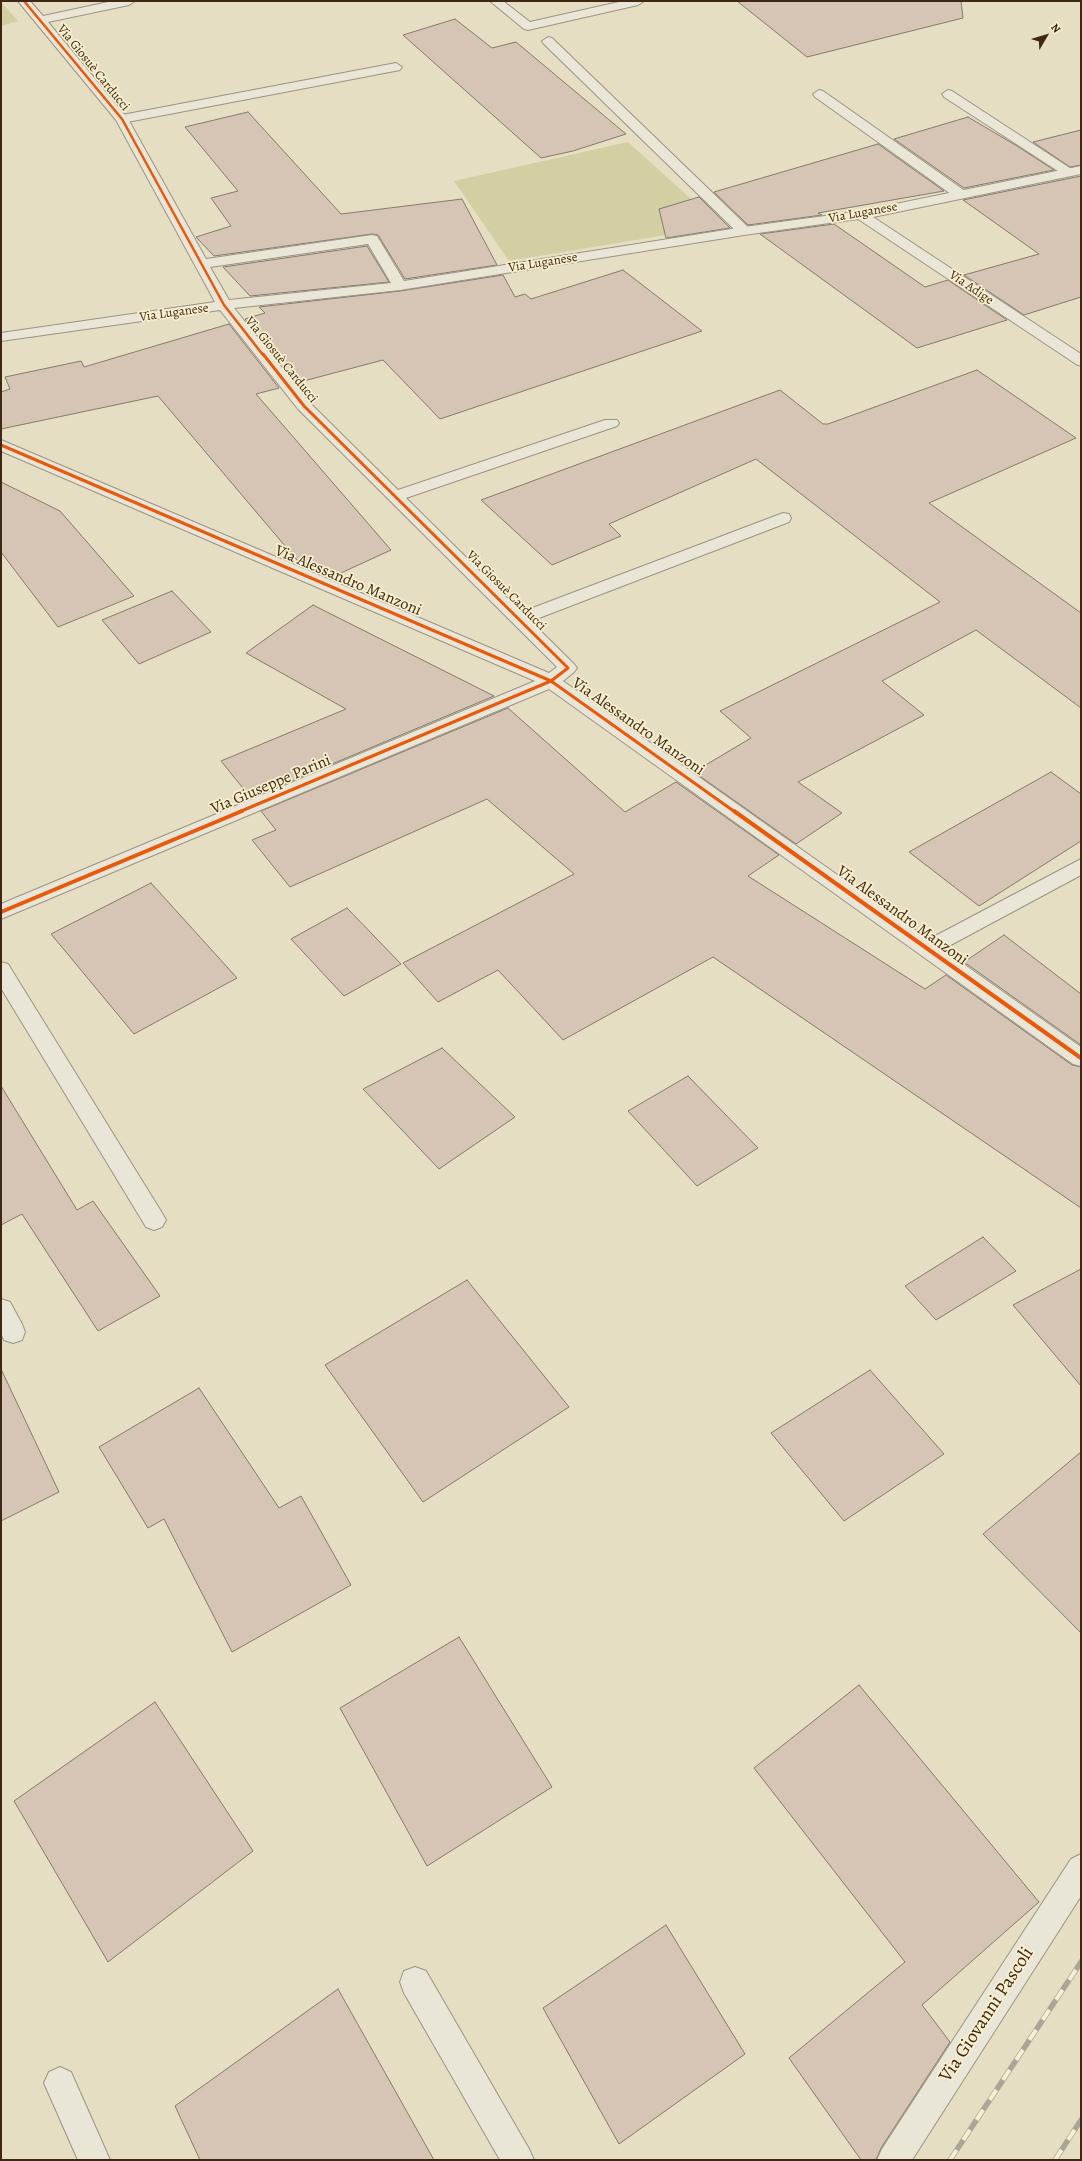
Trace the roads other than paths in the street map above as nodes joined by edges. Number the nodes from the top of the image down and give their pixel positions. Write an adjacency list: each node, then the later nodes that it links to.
1 (24, 1): 5 (street, Via Giosuè Carducci)
2 (129, 1): 5 (street)
3 (496, 1): 4 (street)
4 (638, 1)
5 (41, 20): 10 (street, Via Giosuè Carducci)
6 (548, 41): 14 (street)
7 (396, 67): 10 (street)
8 (819, 94): 12 (street)
9 (948, 94): 11 (street)
10 (122, 119): 15 (street, Via Giosuè Carducci)
11 (1075, 171): 12 (street, Via Luganese)
12 (960, 194): 13 (street, Via Luganese)
13 (861, 215): 14 (street, Via Luganese); 19 (street, Via Adige)
14 (744, 231): 16 (street, Via Luganese)
15 (201, 264): 16 (street); 17 (street, Via Giosuè Carducci)
16 (400, 286): 17 (street, Via Luganese)
17 (224, 305): 18 (street, Via Luganese); 22 (street, Via Giosuè Carducci)
18 (1, 337)
19 (1081, 361)
20 (611, 423): 22 (street)
21 (1, 445): 25 (street, Via Alessandro Manzoni)
22 (395, 496): 24 (street, Via Giosuè Carducci)
23 (783, 518): 24 (street)
24 (520, 619): 25 (street, Via Giosuè Carducci)
25 (551, 680): 27 (street, Via Giuseppe Parini); 28 (street, Via Alessandro Manzoni)
26 (1081, 866): 28 (street)
27 (1, 912)
28 (926, 949): 30 (street, Via Alessandro Manzoni)
29 (1, 970): 31 (street)
30 (1081, 1058)
31 (154, 1220)
32 (1, 1309): 33 (street)
33 (13, 1332)
34 (1081, 1869): 39 (street, Via Giovanni Pascoli)
35 (415, 1982): 38 (street)
36 (60, 2083): 37 (street)
37 (94, 2160)
38 (518, 2160)
39 (893, 2160)

